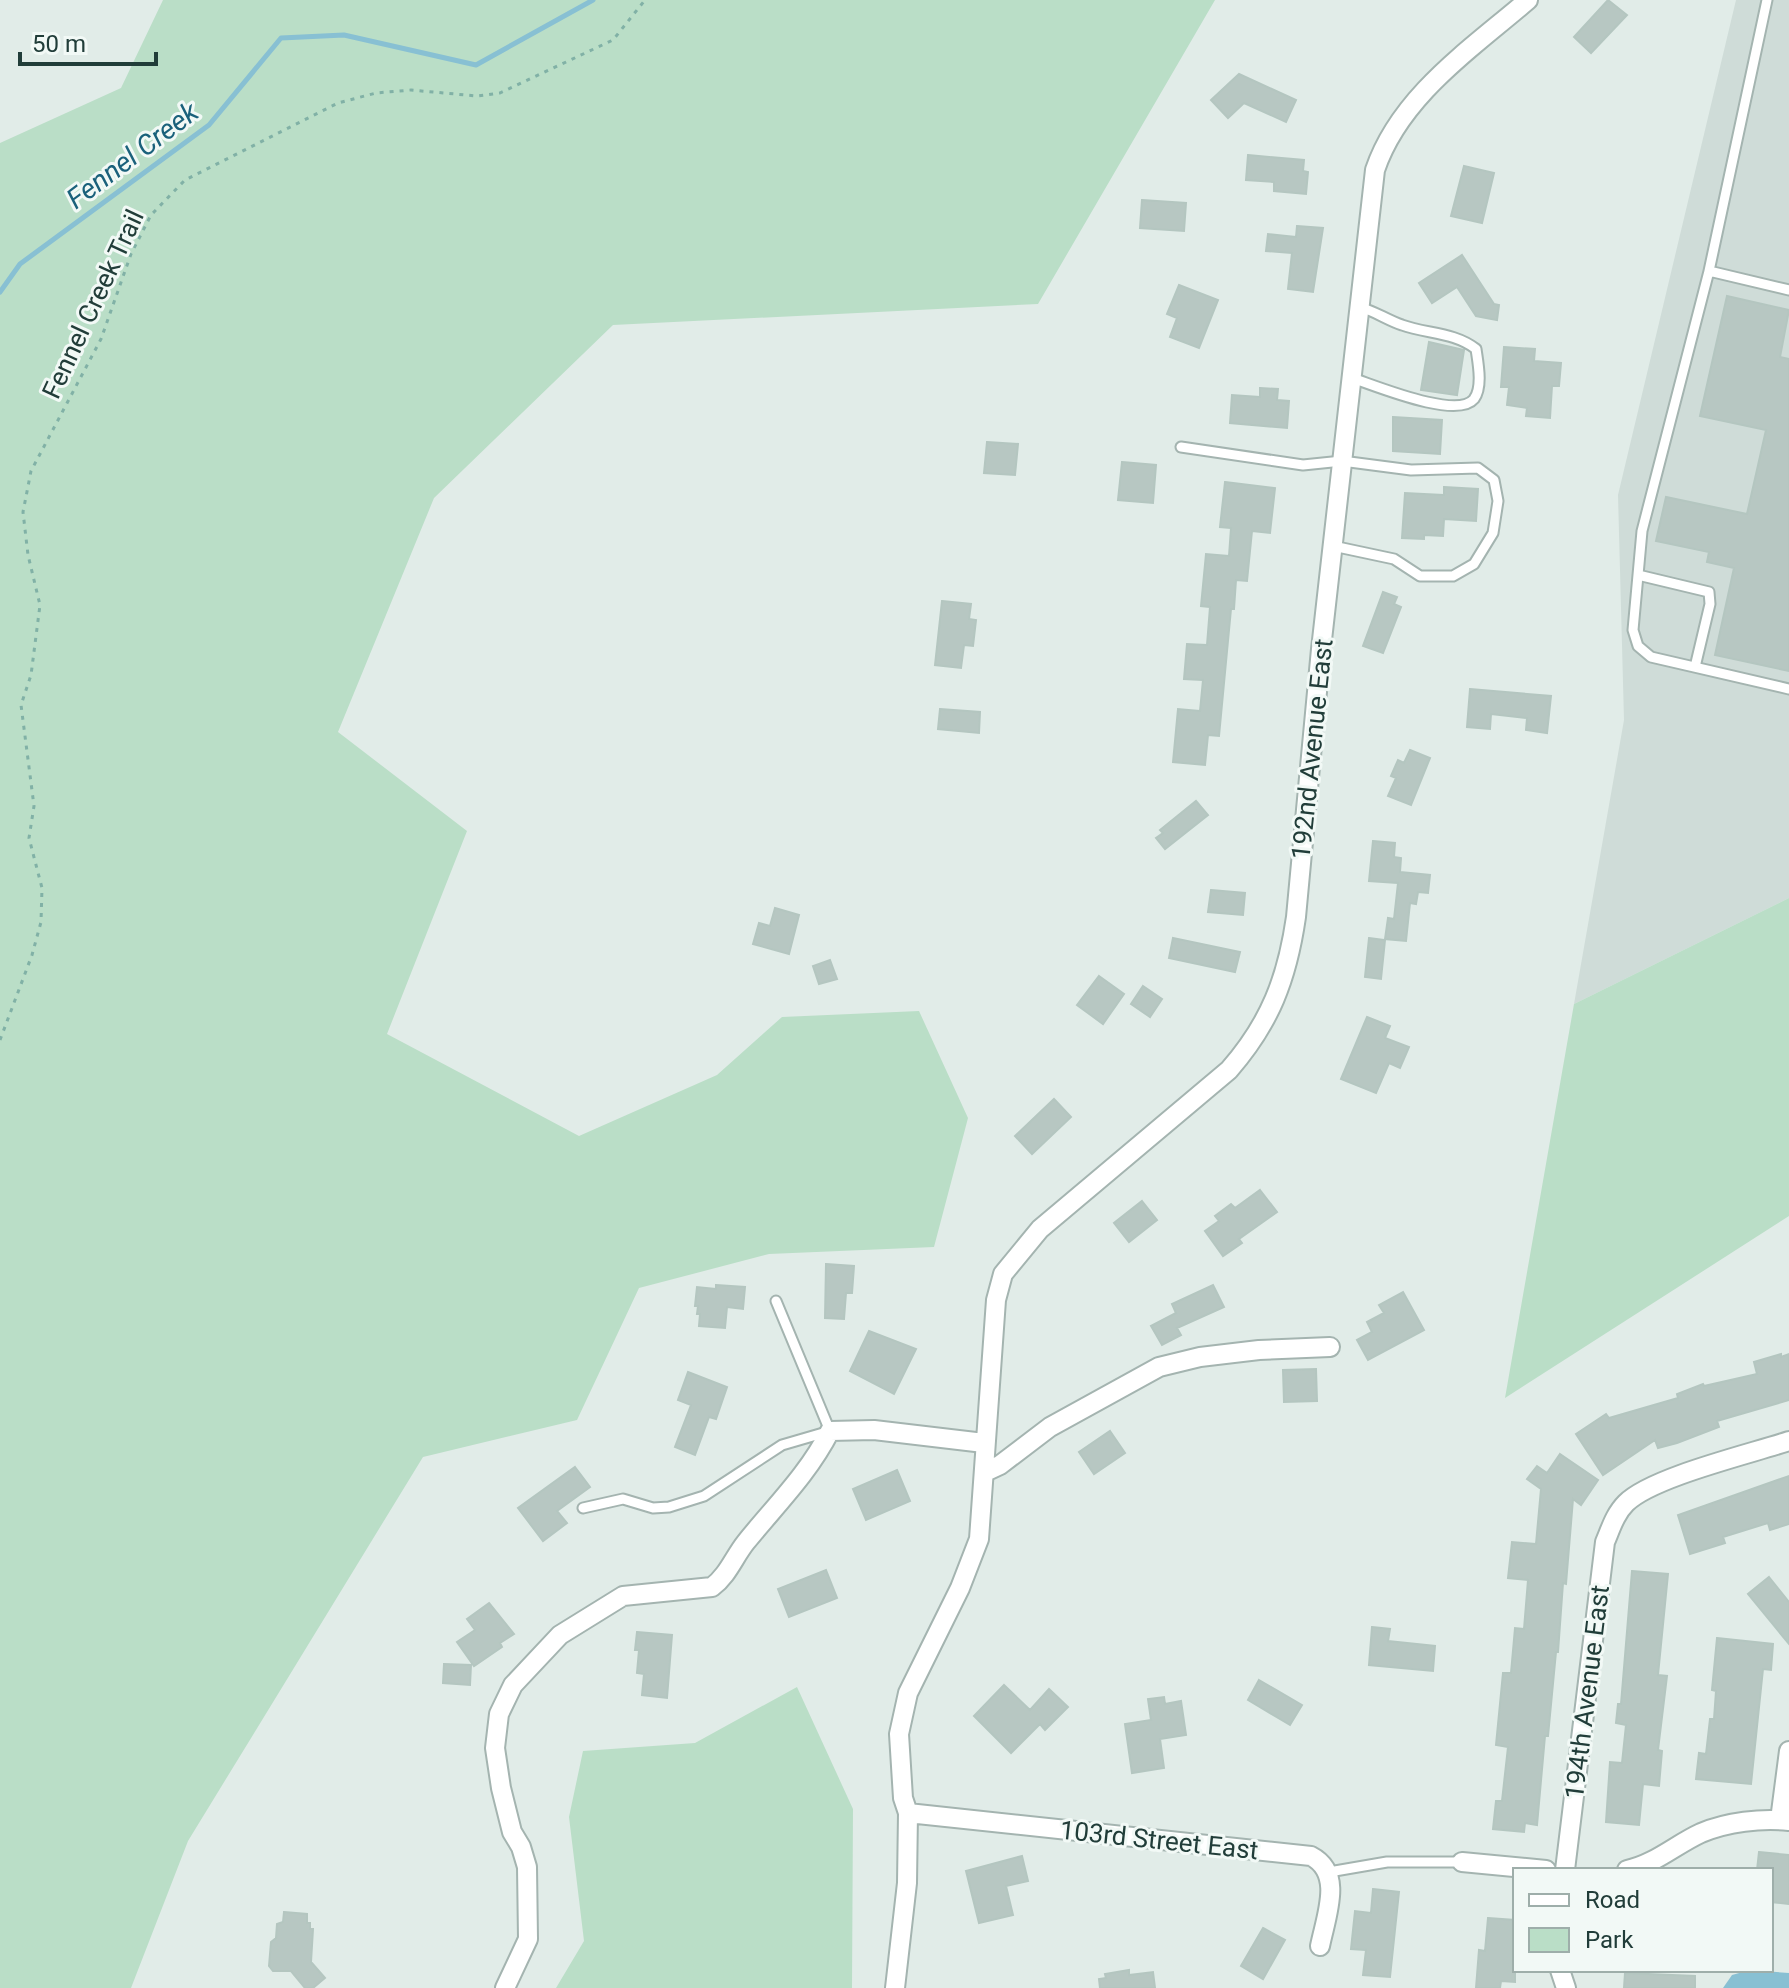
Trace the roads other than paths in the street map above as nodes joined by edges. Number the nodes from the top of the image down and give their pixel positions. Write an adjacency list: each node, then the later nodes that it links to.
1 (1528, 0): 5 (street, 192nd Avenue East)
2 (1767, 0): 3 (lane)
3 (1709, 271): 4 (lane); 10 (lane)
4 (1789, 290)
5 (1359, 307): 6 (street, 192nd Avenue East); 6 (lane)
6 (1352, 378): 8 (street, 192nd Avenue East)
7 (1181, 447): 8 (lane)
8 (1342, 461): 9 (street, 192nd Avenue East); 9 (lane)
9 (1333, 546): 17 (street, 192nd Avenue East)
10 (1638, 575): 11 (lane); 11 (lane)
11 (1695, 667): 12 (lane)
12 (1789, 689)
13 (776, 1301): 15 (lane)
14 (1330, 1347): 18 (street)
15 (830, 1431): 17 (street); 19 (lane); 29 (street)
16 (1789, 1441): 25 (street, 194th Avenue East)
17 (984, 1443): 18 (street, 192nd Avenue East)
18 (985, 1472): 21 (street)
19 (583, 1508)
20 (1789, 1751): 22 (street)
21 (908, 1813): 27 (street, 103rd Street East); 30 (street)
22 (1785, 1821): 26 (street)
23 (1462, 1862): 24 (street); 27 (lane)
24 (1525, 1868)
25 (1565, 1868)
26 (1633, 1868)
27 (1329, 1872): 28 (street)
28 (1320, 1946)
29 (505, 1988)
30 (895, 1988)

